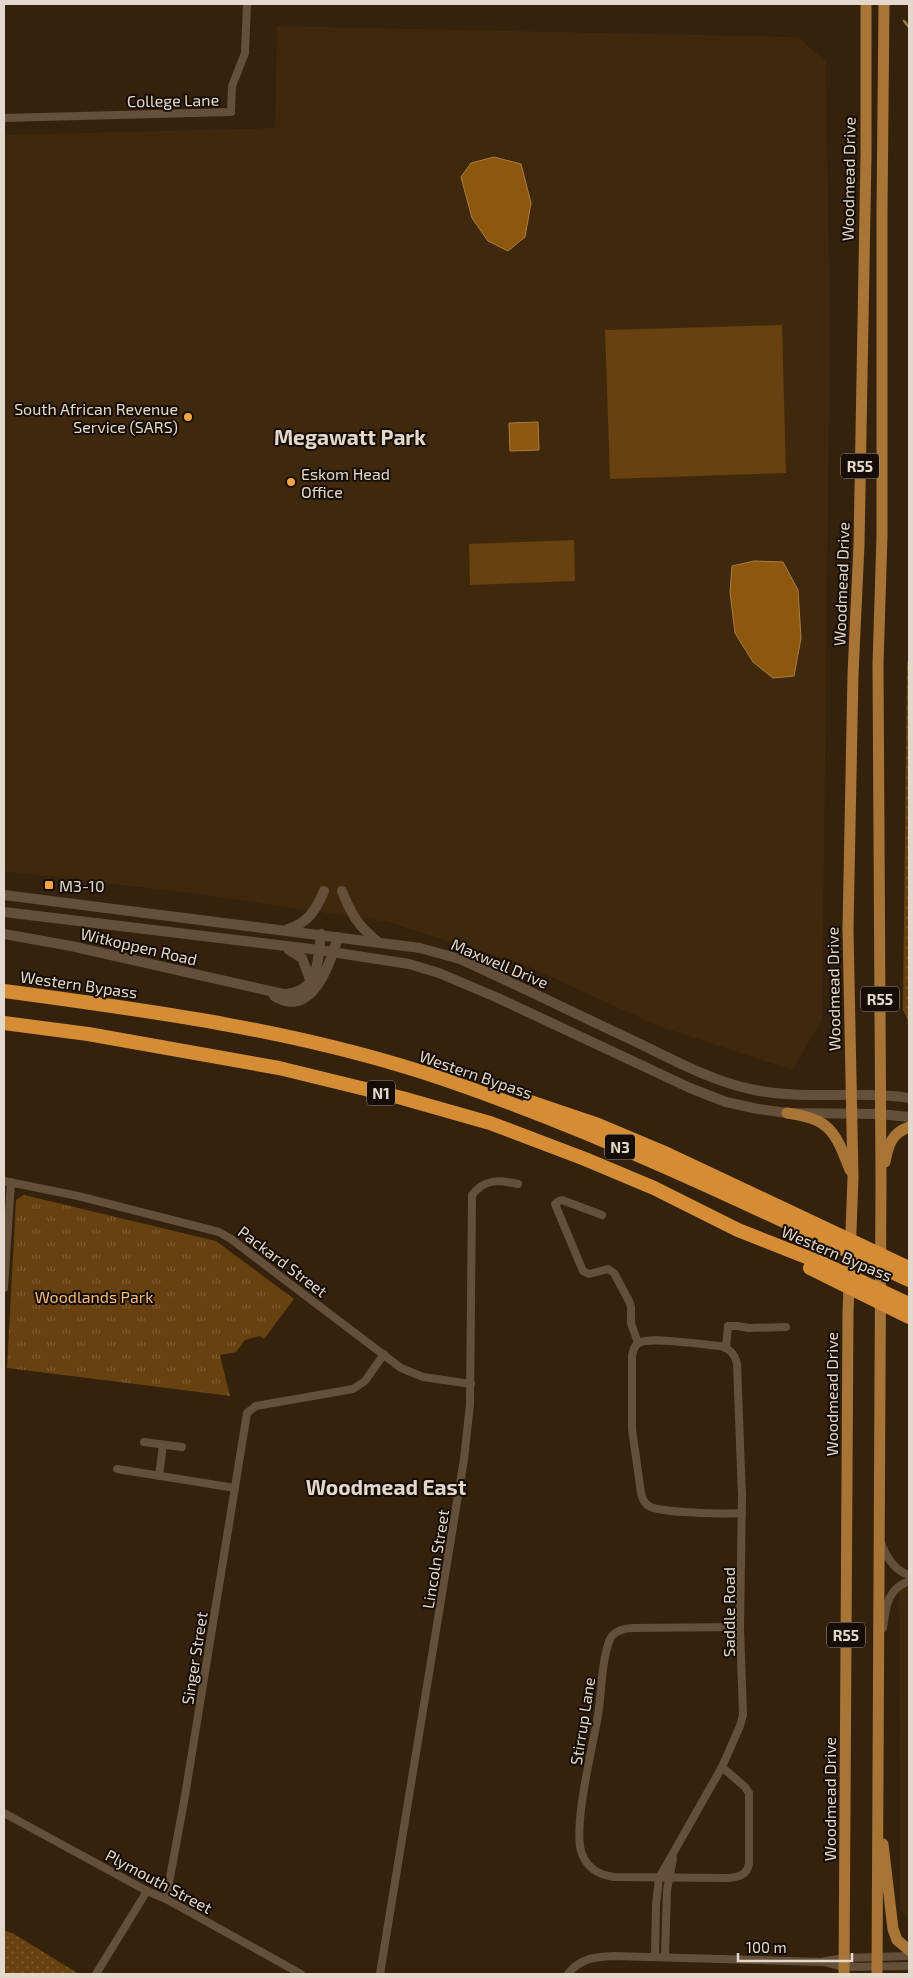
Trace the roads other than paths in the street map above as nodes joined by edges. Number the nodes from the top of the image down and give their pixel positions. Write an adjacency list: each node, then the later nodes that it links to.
1 (247, 4): 4 (street, College Lane)
2 (866, 4): 24 (main road, Woodmead Drive / R55)
3 (884, 4): 25 (main road, Woodmead Drive / R55)
4 (4, 118)
5 (324, 891): 11 (main road)
6 (342, 891): 15 (main road)
7 (4, 895): 8 (main road, Maxwell Drive)
8 (87, 905): 10 (main road); 11 (main road, Maxwell Drive)
9 (4, 912): 10 (main road, Maxwell Drive)
10 (84, 923): 16 (main road, Maxwell Drive)
11 (285, 930): 13 (main road, Maxwell Drive)
12 (4, 934): 21 (main road, Witkoppen Road)
13 (321, 934): 14 (main road, Maxwell Drive); 17 (main road)
14 (338, 937): 15 (main road, Maxwell Drive); 18 (main road, Witkoppen Road)
15 (378, 942): 24 (main road, Maxwell Drive)
16 (280, 946): 17 (main road, Maxwell Drive); 19 (main road)
17 (319, 950): 18 (main road, Maxwell Drive); 19 (main road)
18 (333, 953): 21 (main road, Witkoppen Road); 27 (main road, Maxwell Drive)
19 (311, 982): 21 (main road, Witkoppen Road)
20 (4, 991): 23 (highway, Western Bypass / N1)
21 (267, 991)
22 (4, 1023): 38 (highway, Western Bypass / N1)
23 (445, 1080): 37 (highway, Western Bypass / N3)
24 (851, 1095): 25 (main road, Maxwell Drive); 28 (main road, Woodmead Drive / R55)
25 (880, 1096): 26 (main road, Maxwell Drive); 29 (main road, Woodmead Drive / R55)
26 (909, 1098)
27 (787, 1113): 28 (main road, Maxwell Drive); 32 (main road)
28 (851, 1114): 29 (main road, Maxwell Drive); 32 (main road, Woodmead Drive / R55)
29 (880, 1114): 30 (main road, Maxwell Drive); 34 (main road, Woodmead Drive / R55)
30 (909, 1117)
31 (909, 1127): 34 (main road)
32 (854, 1178): 73 (main road, Woodmead Drive / R55)
33 (7, 1181): 41 (street); 47 (street, Packard Street)
34 (881, 1181): 56 (main road, Woodmead Drive / R55)
35 (518, 1184): 48 (street, Lincoln Street)
36 (602, 1215): 45 (street)
37 (831, 1237): 39 (highway); 40 (highway, Western Bypass / N3)
38 (822, 1268): 42 (highway, Western Bypass); 43 (highway)
39 (909, 1268)
40 (909, 1280)
41 (4, 1288)
42 (909, 1304)
43 (909, 1316)
44 (786, 1327): 46 (street)
45 (638, 1343): 46 (street); 55 (street)
46 (729, 1350): 55 (street, Saddle Road)
47 (384, 1354): 48 (street, Packard Street); 54 (street, Singer Street)
48 (471, 1384): 78 (street, Lincoln Street)
49 (144, 1442): 50 (street)
50 (163, 1445): 51 (street); 53 (street)
51 (182, 1447)
52 (117, 1469): 53 (street)
53 (159, 1476): 54 (street)
54 (235, 1488): 68 (street, Singer Street)
55 (742, 1514): 59 (street, Saddle Road)
56 (878, 1531): 57 (street); 60 (main road, Woodmead Drive / R55)
57 (909, 1575)
58 (909, 1581): 60 (street)
59 (740, 1627): 61 (street, Saddle Road); 65 (street, Stirrup Lane)
60 (879, 1660): 62 (main road, Woodmead Drive / R55)
61 (722, 1767): 64 (street, Saddle Road); 66 (street, Stirrup Lane)
62 (878, 1790): 69 (main road); 74 (main road, Woodmead Drive / R55)
63 (4, 1813): 67 (street, Plymouth Street)
64 (673, 1857): 65 (street, Saddle Road); 66 (street, Saddle Road)
65 (659, 1878): 66 (street, Stirrup Lane); 70 (street, Saddle Road)
66 (669, 1878): 72 (street, Saddle Road)
67 (147, 1890): 68 (street, Plymouth Street); 76 (street)
68 (166, 1899): 77 (street, Plymouth Street)
69 (909, 1950)
70 (655, 1956): 72 (street); 79 (street)
71 (909, 1956): 74 (street)
72 (665, 1957): 73 (street)
73 (845, 1966): 74 (street)
74 (877, 1966): 75 (street)
75 (909, 1966)
76 (96, 1974)
77 (301, 1974)
78 (380, 1974)
79 (568, 1974)

